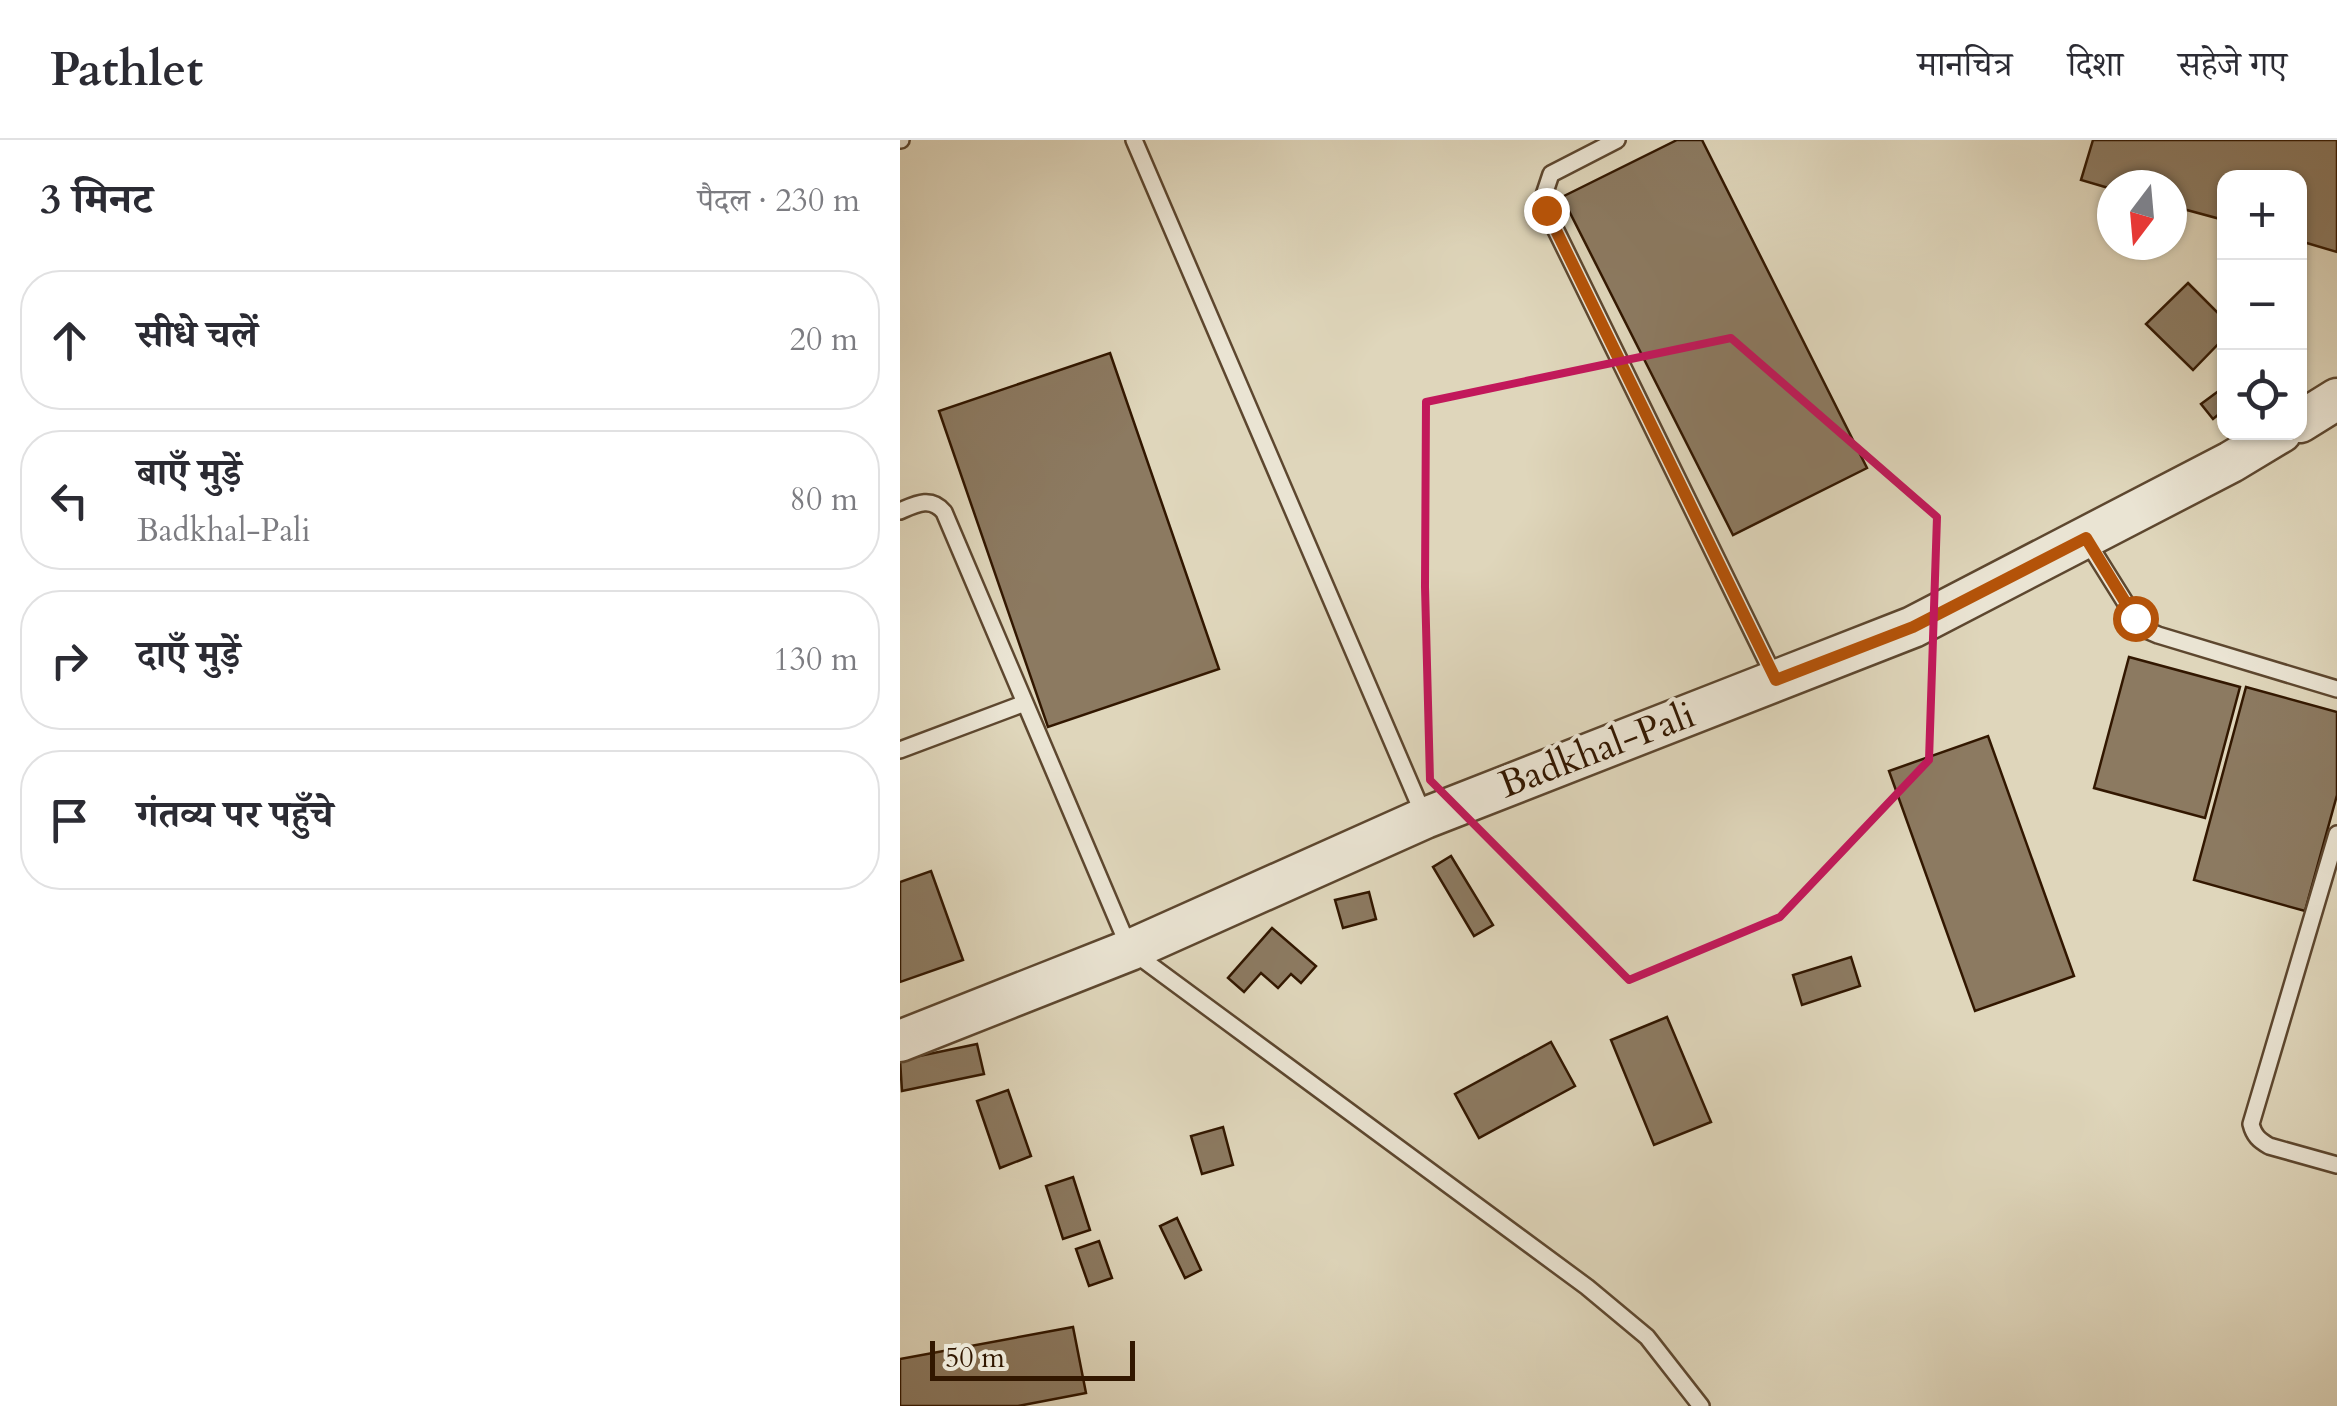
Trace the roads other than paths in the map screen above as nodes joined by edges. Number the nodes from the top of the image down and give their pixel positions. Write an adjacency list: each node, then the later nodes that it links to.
1 (1134, 140): 12 (lane)
2 (1617, 140): 8 (lane)
3 (2337, 399): 4 (street)
4 (2307, 418)
5 (2267, 440): 7 (street, Badkhal-Pali)
6 (900, 510): 10 (lane)
7 (2086, 538): 8 (street, Badkhal-Pali); 9 (lane)
8 (1776, 680): 12 (street, Badkhal-Pali)
9 (2337, 688)
10 (1025, 703): 11 (lane); 14 (lane)
11 (900, 750)
12 (1425, 818): 14 (street, Badkhal-Pali)
13 (2337, 834): 16 (lane)
14 (1130, 950): 15 (street, Badkhal-Pali); 17 (lane)
15 (900, 1041)
16 (2337, 1164)
17 (1701, 1406)

